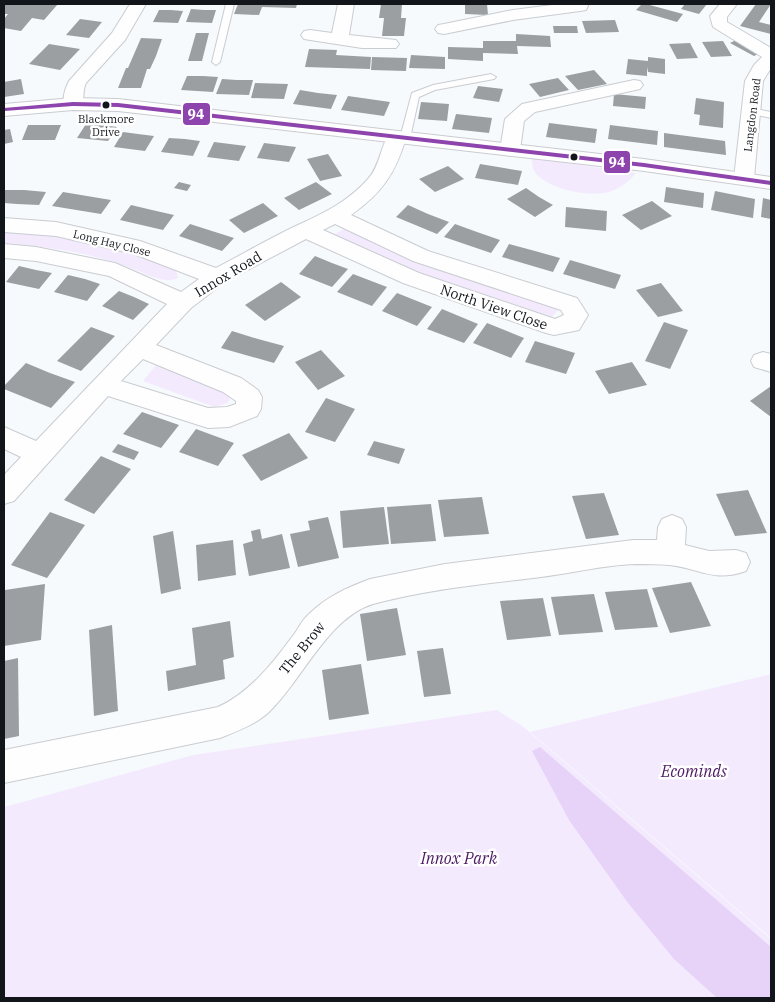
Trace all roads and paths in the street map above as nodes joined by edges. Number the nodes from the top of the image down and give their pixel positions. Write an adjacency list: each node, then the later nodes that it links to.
1 (138, 4): 16 (street)
2 (230, 4): 12 (lane)
3 (346, 4): 9 (street)
4 (728, 4): 11 (street, Langdon Road)
5 (580, 6): 6 (street)
6 (512, 9): 7 (street)
7 (444, 29)
8 (310, 36): 9 (street)
9 (340, 39): 10 (street)
10 (390, 44)
11 (771, 57): 18 (street, Langdon Road)
12 (216, 62)
13 (491, 77): 21 (lane)
14 (634, 85): 15 (street)
15 (578, 97): 19 (street); 22 (street)
16 (73, 104): 17 (street); 21 (street)
17 (4, 110)
18 (751, 111): 20 (lane); 23 (street, Langdon Road)
19 (592, 113)
20 (771, 115)
21 (400, 138): 22 (street); 25 (street, Innox Road)
22 (510, 150): 23 (street)
23 (744, 178): 24 (street)
24 (771, 183)
25 (336, 216): 27 (street, Innox Road); 27 (street, North View Close)
26 (4, 225): 29 (street, Long Hay Close)
27 (305, 230): 29 (street, Innox Road)
28 (4, 251): 30 (street, Long Hay Close)
29 (217, 278): 30 (street, Innox Road)
30 (182, 302): 31 (street, Innox Road)
31 (140, 348): 32 (street, Innox Road); 32 (street)
32 (103, 385): 34 (street, Innox Road)
33 (4, 437): 34 (street)
34 (39, 454): 35 (street, Innox Road)
35 (7, 484)
36 (736, 562): 37 (street, The Brow)
37 (4, 767)

